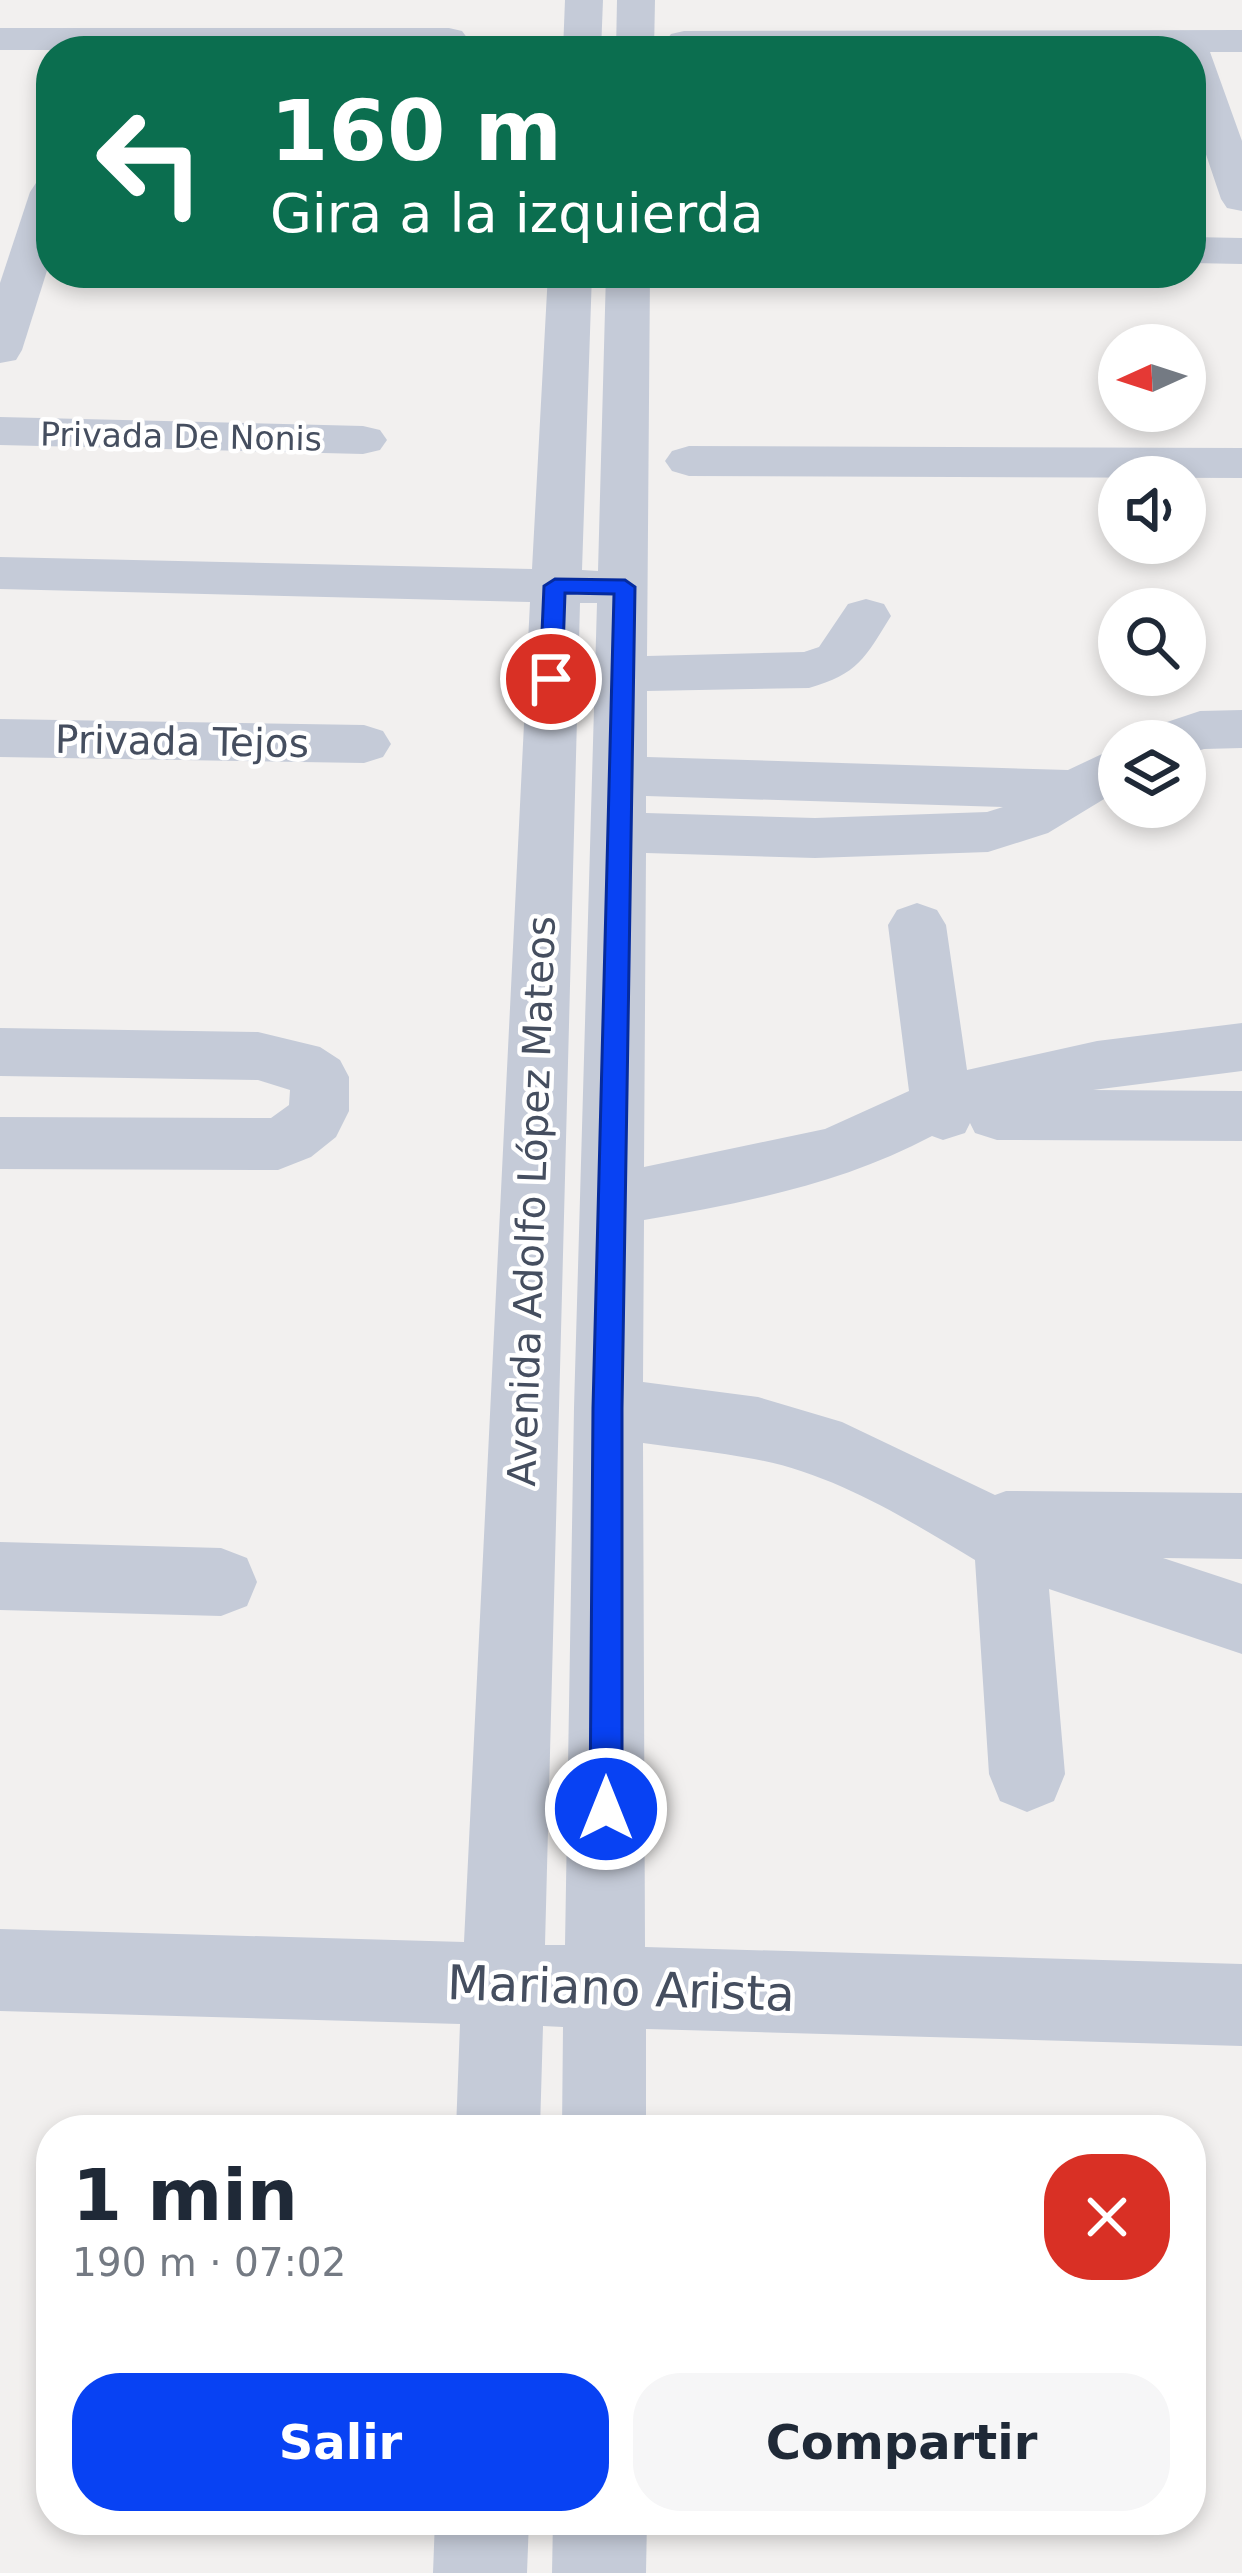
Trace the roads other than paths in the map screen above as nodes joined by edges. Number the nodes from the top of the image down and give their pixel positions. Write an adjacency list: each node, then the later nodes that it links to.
1 (584, 0): 3 (street)
2 (636, 0): 4 (street)
3 (583, 36)
4 (635, 36)
5 (0, 39): 6 (street)
6 (36, 41)
7 (1242, 41): 8 (street)
8 (1206, 46)
9 (1206, 97): 10 (street)
10 (1242, 199)
11 (36, 208): 14 (street)
12 (1206, 211): 13 (street)
13 (1242, 212)
14 (29, 239): 19 (street)
15 (1206, 250): 16 (street)
16 (1242, 251)
17 (570, 288): 25 (street, Avenida Adolfo López Mateos)
18 (628, 288): 26 (street, Avenida Adolfo López Mateos)
19 (0, 350)
20 (0, 431): 21 (street, Privada De Nonis)
21 (363, 440)
22 (689, 460): 23 (street)
23 (1242, 463)
24 (0, 573): 25 (street)
25 (555, 586): 26 (street); 52 (street, Avenida Adolfo López Mateos)
26 (625, 587): 28 (street, Avenida Adolfo López Mateos)
27 (866, 616): 28 (street)
28 (622, 674): 35 (street, Avenida Adolfo López Mateos)
29 (1242, 729): 30 (street)
30 (1206, 730)
31 (0, 738): 32 (street, Privada Tejos)
32 (364, 744)
33 (1098, 777): 34 (street); 36 (street)
34 (812, 782): 35 (street); 36 (street)
35 (620, 804): 36 (street); 43 (street, Avenida Adolfo López Mateos)
36 (814, 838)
37 (917, 925): 40 (street)
38 (1242, 1047): 40 (street)
39 (0, 1052): 42 (street)
40 (937, 1111): 41 (street); 43 (street)
41 (1242, 1117)
42 (0, 1143)
43 (613, 1198): 44 (street, Avenida Adolfo López Mateos)
44 (608, 1408): 46 (street); 53 (street, Avenida Adolfo López Mateos)
45 (1242, 1526): 46 (street)
46 (1001, 1531): 49 (street); 50 (street)
47 (0, 1576): 48 (street)
48 (221, 1582)
49 (1242, 1619)
50 (1027, 1774)
51 (0, 1970): 52 (street, Mariano Arista)
52 (504, 1985): 53 (street, Mariano Arista); 55 (street, Avenida Adolfo López Mateos)
53 (606, 1988): 54 (street, Mariano Arista); 56 (street, Avenida Adolfo López Mateos)
54 (1242, 2005)
55 (499, 2115)
56 (604, 2115)
57 (481, 2535): 59 (street)
58 (600, 2535): 60 (street)
59 (480, 2573)
60 (599, 2573)

